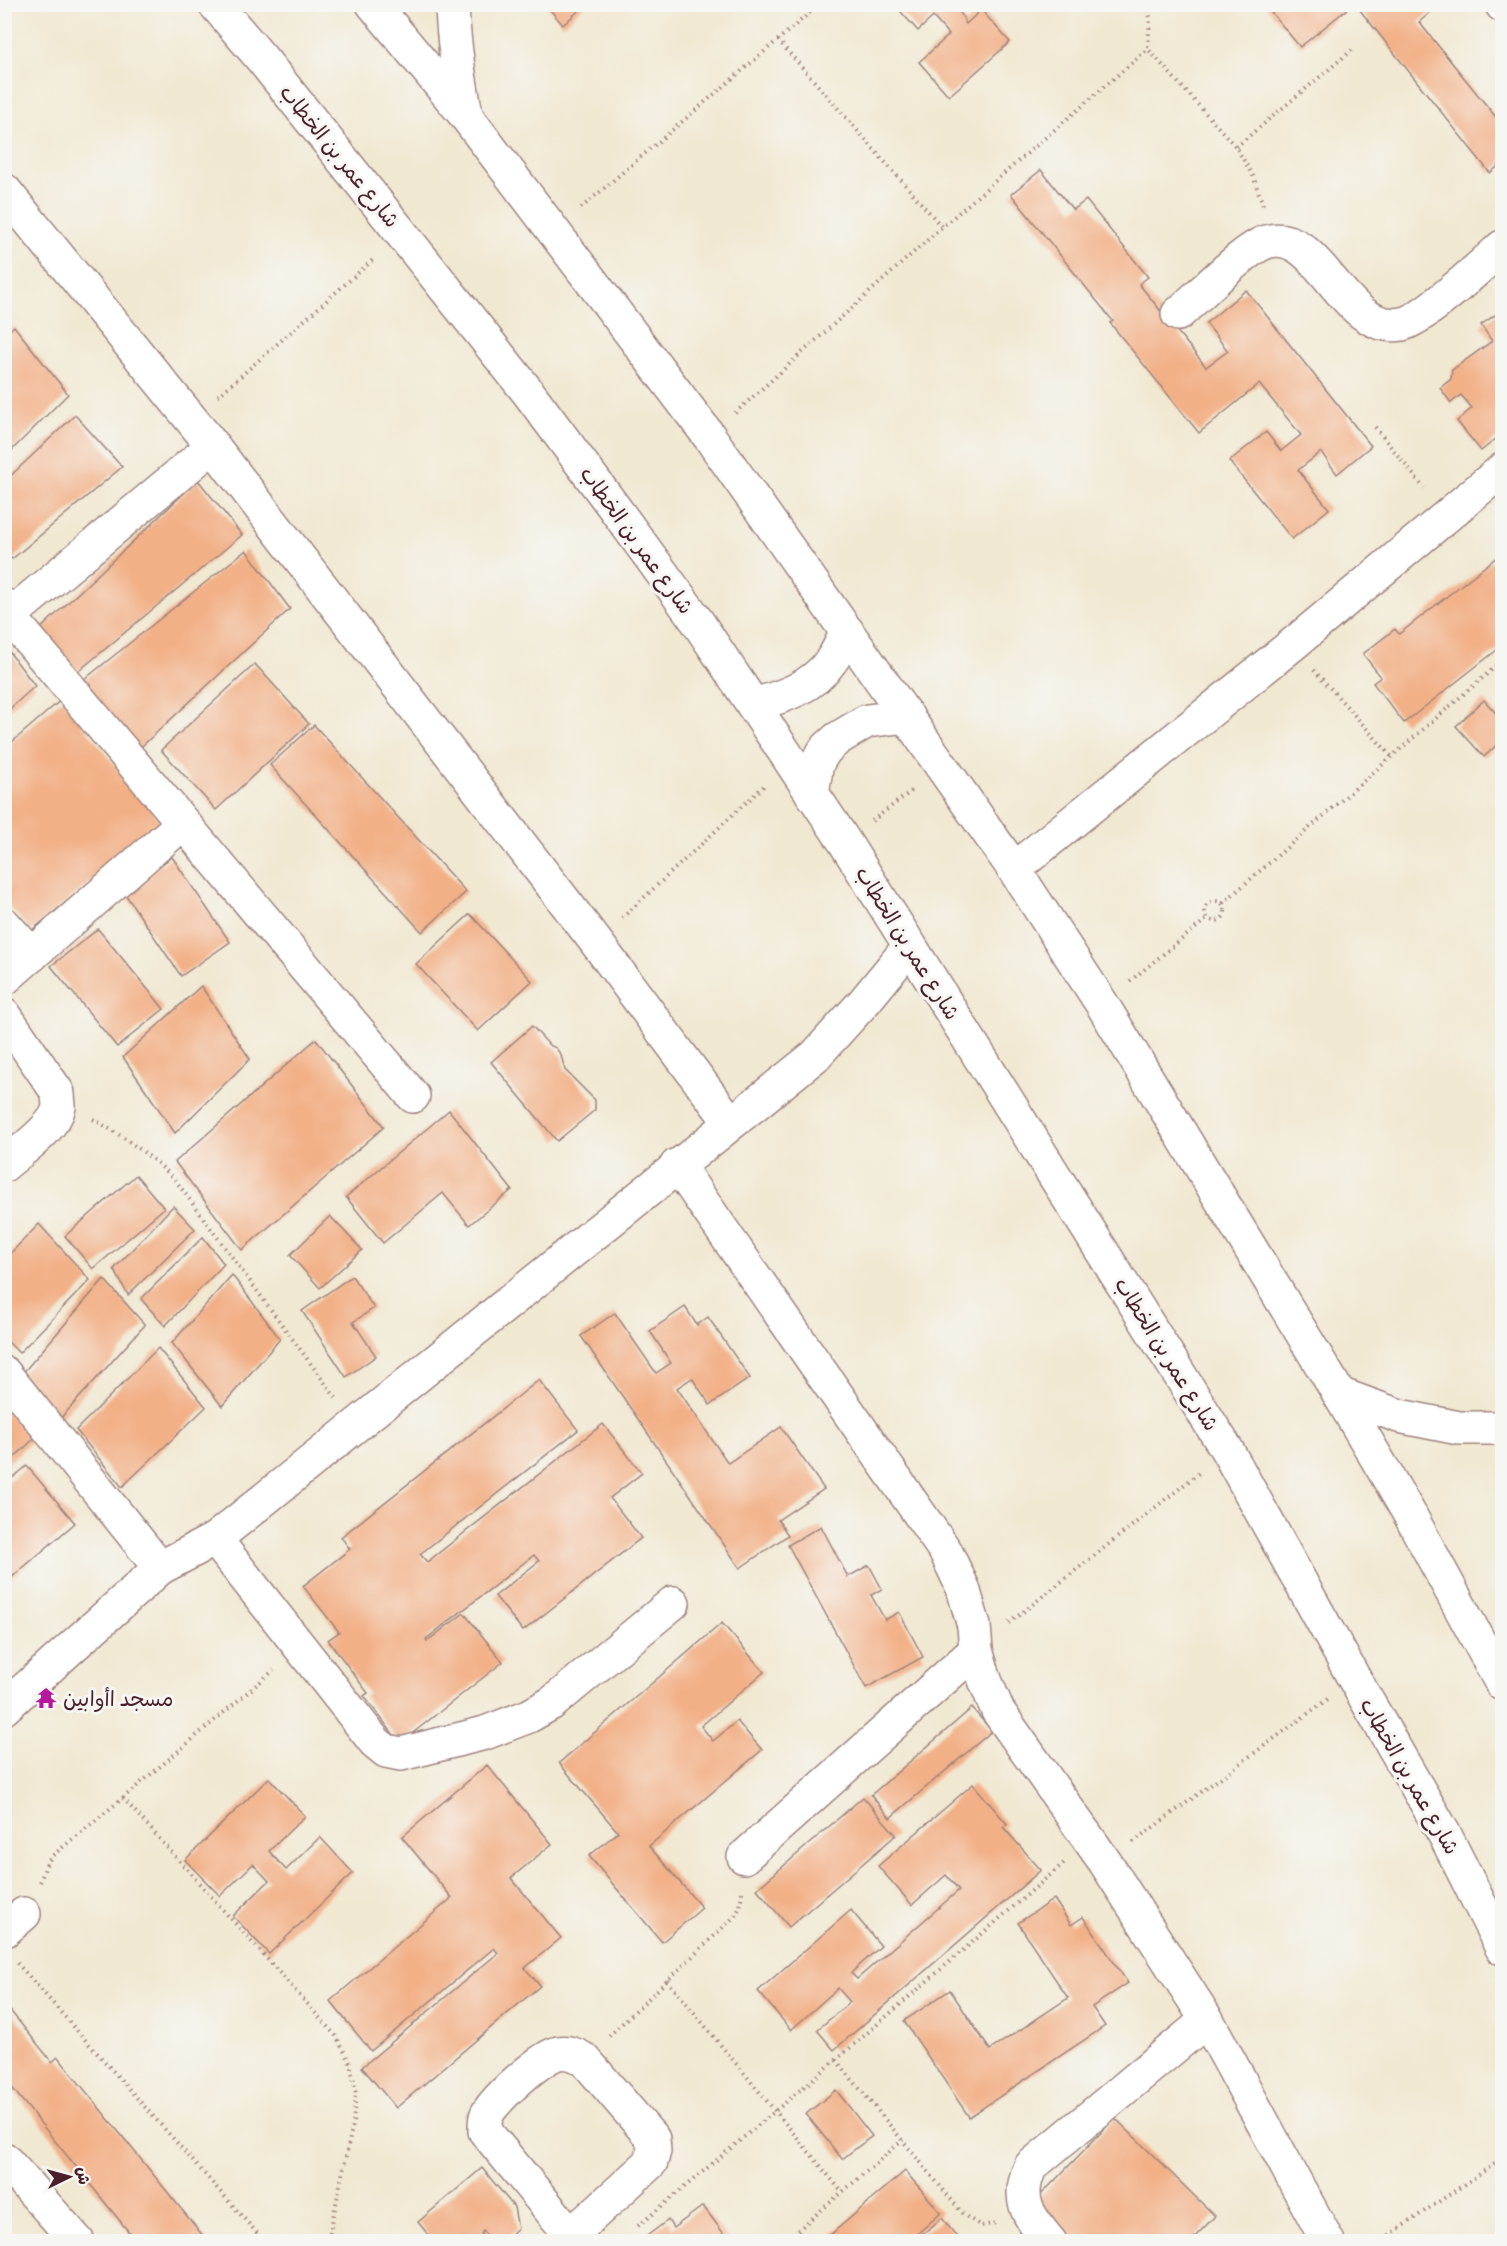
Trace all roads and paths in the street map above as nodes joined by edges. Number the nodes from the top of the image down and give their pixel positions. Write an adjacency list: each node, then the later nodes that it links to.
1 (215, 4): 14 (street, شارع عمر بن الخطاب)
2 (373, 4): 9 (street)
3 (453, 4): 9 (street)
4 (820, 4): 6 (path)
5 (1146, 4): 7 (path)
6 (778, 40): 12 (path); 13 (path)
7 (1148, 48): 10 (path); 12 (path)
8 (1352, 50): 10 (path)
9 (466, 116): 13 (street)
10 (1236, 147): 15 (path)
11 (4, 190): 18 (street)
12 (942, 227): 20 (path)
13 (554, 231): 20 (street)
14 (402, 234): 18 (path); 28 (street, شارع عمر بن الخطاب)
15 (1267, 242): 16 (street); 17 (street)
16 (1503, 247)
17 (1178, 314)
18 (191, 420): 21 (street)
19 (1375, 427): 23 (path)
20 (709, 436): 25 (street)
21 (213, 446): 24 (street); 40 (street)
22 (1503, 470): 23 (street)
23 (1447, 516): 26 (street)
24 (7, 610): 34 (street)
25 (847, 631): 28 (street); 29 (street)
26 (1292, 645): 30 (path); 36 (street)
27 (1503, 661): 30 (path)
28 (753, 705): 31 (street, شارع عمر بن الخطاب)
29 (907, 716): 32 (street); 33 (street)
30 (1392, 757): 37 (path)
31 (791, 762): 33 (street, شارع عمر بن الخطاب); 40 (path)
32 (943, 767): 35 (path); 36 (street)
33 (812, 794): 35 (street, شارع عمر بن الخطاب)
34 (183, 823): 42 (street); 46 (street)
35 (844, 841): 41 (street, شارع عمر بن الخطاب)
36 (1014, 869): 44 (street)
37 (1222, 903): 38 (path); 38 (path)
38 (1208, 918): 44 (path)
39 (4, 924): 42 (street)
40 (596, 942): 48 (street)
41 (910, 946): 48 (street); 55 (street, شارع عمر بن الخطاب)
42 (32, 955): 43 (street)
43 (4, 979)
44 (1102, 1004): 52 (street)
45 (4, 1014): 47 (street)
46 (412, 1096)
47 (59, 1106): 49 (street); 53 (path)
48 (730, 1122): 50 (street)
49 (4, 1165)
50 (677, 1165): 53 (street); 60 (street)
51 (4, 1373): 57 (street)
52 (1339, 1394): 54 (street); 62 (street)
53 (356, 1425): 56 (street)
54 (1503, 1428)
55 (1227, 1450): 60 (path); 61 (street, شارع عمر بن الخطاب)
56 (215, 1539): 57 (street); 59 (street)
57 (160, 1568): 63 (street)
58 (673, 1603): 59 (street)
59 (300, 1648): 64 (path)
60 (976, 1650): 65 (street); 66 (street)
61 (1355, 1680): 65 (path); 68 (street, شارع عمر بن الخطاب)
62 (1503, 1684)
63 (9, 1696)
64 (123, 1798): 67 (path); 83 (path)
65 (1097, 1852): 70 (street); 72 (path)
66 (744, 1857): 69 (path)
67 (14, 1935): 82 (path)
68 (1503, 1948)
69 (668, 1980): 71 (path); 73 (path)
70 (1207, 2020): 78 (street); 86 (street)
71 (585, 2060): 80 (street); 80 (street)
72 (836, 2060): 73 (path); 74 (path)
73 (775, 2111): 77 (path); 79 (path)
74 (903, 2140): 77 (path); 78 (path)
75 (4, 2159): 81 (street)
76 (1503, 2159): 87 (path)
77 (842, 2192): 84 (path)
78 (1030, 2216): 85 (street)
79 (638, 2226)
80 (567, 2238)
81 (78, 2241)
82 (266, 2241)
83 (328, 2241)
84 (784, 2241)
85 (1050, 2241)
86 (1328, 2241)
87 (1379, 2241)

